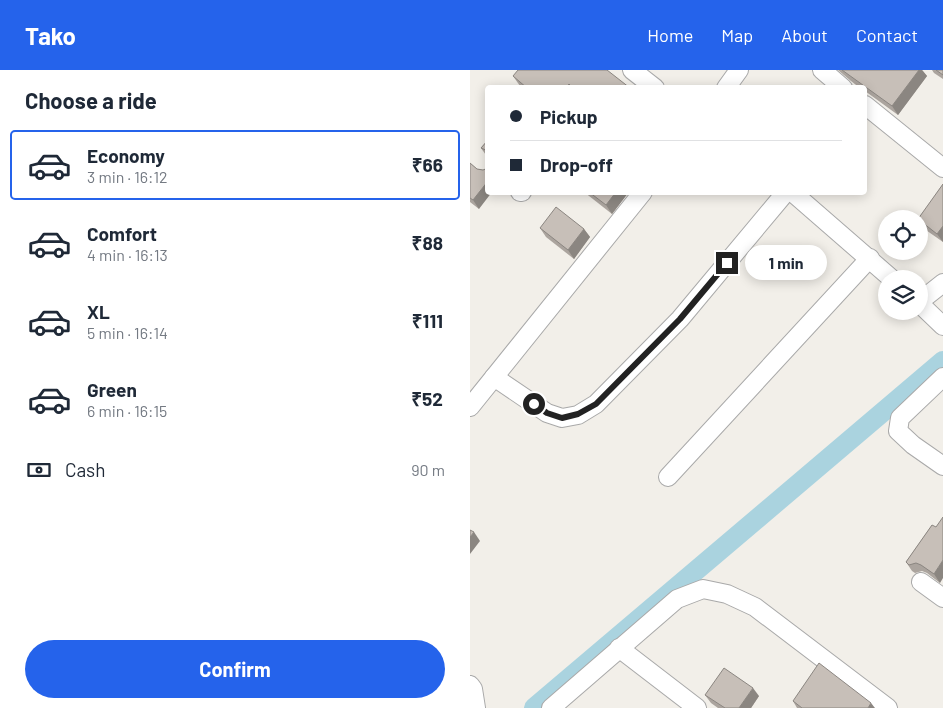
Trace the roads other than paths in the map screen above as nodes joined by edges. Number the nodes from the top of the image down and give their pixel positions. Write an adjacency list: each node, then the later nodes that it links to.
1 (632, 70): 4 (street)
2 (740, 70): 5 (street)
3 (822, 70): 6 (street)
4 (651, 85)
5 (728, 85)
6 (840, 85)
7 (867, 107): 8 (street)
8 (943, 168)
9 (641, 195): 18 (street)
10 (783, 195): 18 (street)
11 (796, 195): 12 (street)
12 (870, 258): 13 (street); 22 (street)
13 (883, 270)
14 (943, 283): 15 (street)
15 (928, 296)
16 (928, 312): 17 (street)
17 (938, 321)
18 (494, 377): 20 (street)
19 (943, 377): 21 (street)
20 (470, 407)
21 (943, 466)
22 (668, 477)
23 (921, 582): 24 (street)
24 (943, 598)
25 (619, 648): 28 (street); 29 (street); 30 (street)
26 (470, 684): 27 (street)
27 (476, 708)
28 (551, 708)
29 (697, 708)
30 (888, 708)

